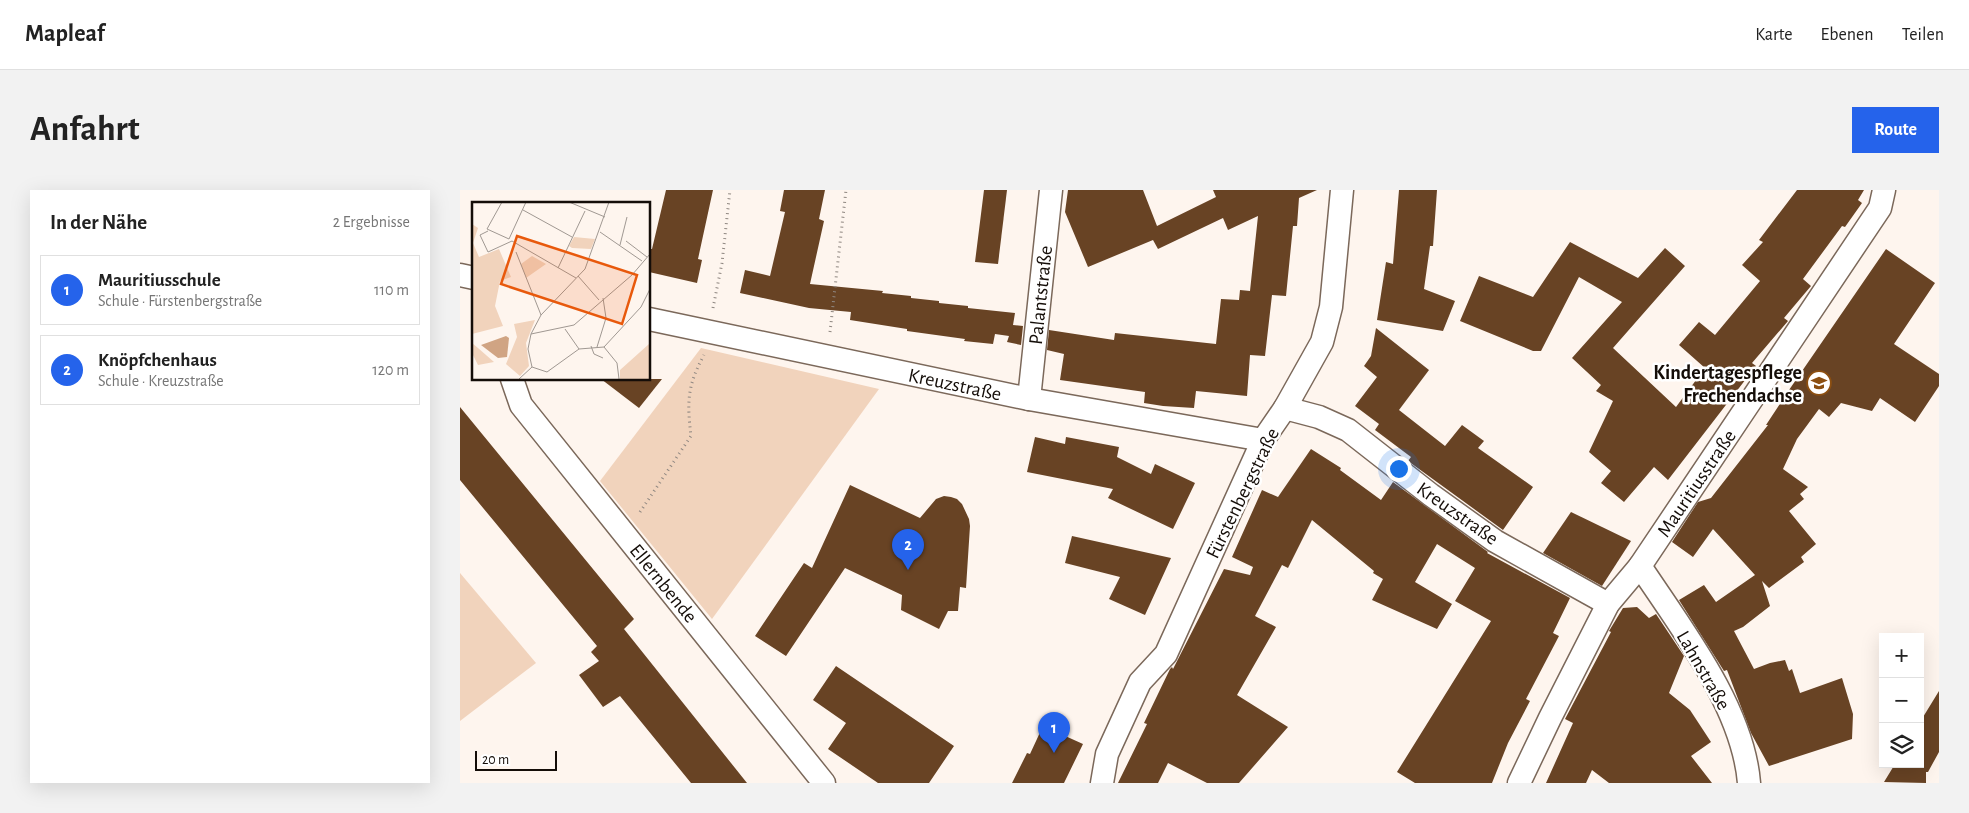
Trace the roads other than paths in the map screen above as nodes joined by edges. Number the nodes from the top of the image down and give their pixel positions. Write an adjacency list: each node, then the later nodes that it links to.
1 (1051, 190): 6 (street, Palantstraße)
2 (1342, 190): 7 (street, Fürstenbergstraße)
3 (1884, 190): 9 (street, Mauritiusstraße)
4 (650, 319): 6 (street, Kreuzstraße)
5 (512, 380): 11 (street, Ellernbende)
6 (1028, 400): 8 (street, Kreuzstraße)
7 (1285, 408): 8 (street, Fürstenbergstraße); 10 (street, Kreuzstraße)
8 (1263, 440): 12 (street, Fürstenbergstraße)
9 (1640, 566): 10 (street, Mauritiusstraße); 14 (street, Lahnstraße)
10 (1608, 604): 13 (street, Mauritiusstraße)
11 (824, 783)
12 (1102, 783)
13 (1519, 783)
14 (1749, 783)

